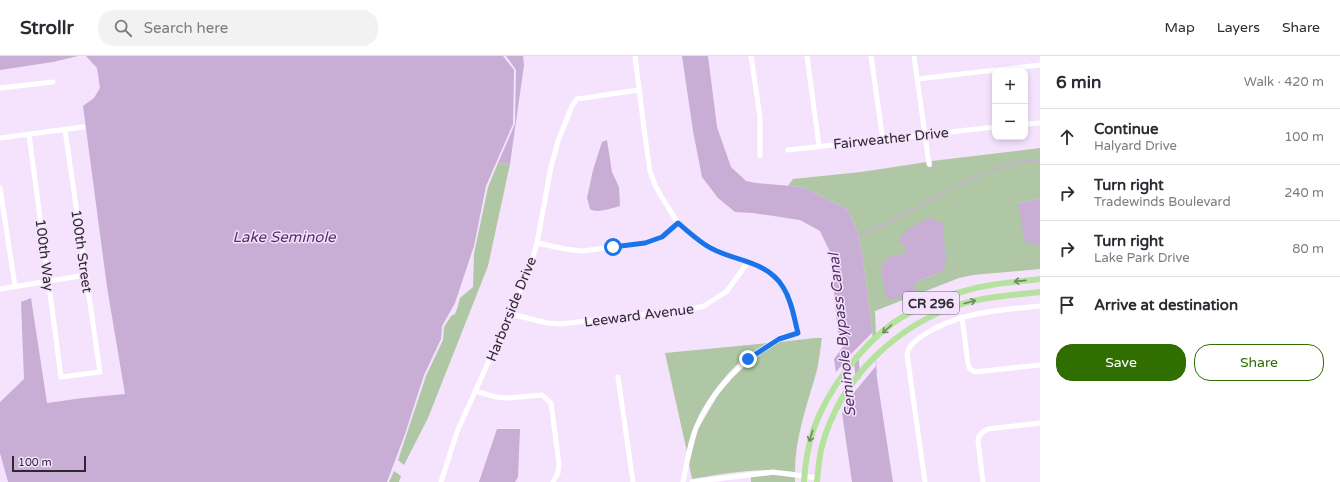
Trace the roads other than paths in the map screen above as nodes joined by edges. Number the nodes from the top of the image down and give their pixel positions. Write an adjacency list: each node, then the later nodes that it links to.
1 (635, 56): 10 (street)
2 (751, 56): 22 (street)
3 (807, 56): 20 (street)
4 (871, 56): 19 (street)
5 (914, 56): 7 (street)
6 (1040, 65): 7 (street)
7 (917, 79): 17 (street)
8 (53, 82): 9 (street)
9 (0, 88)
10 (639, 90): 25 (street); 26 (street, Harborside Drive)
11 (1040, 123): 12 (street)
12 (1028, 124)
13 (83, 127): 15 (street)
14 (992, 127): 17 (street, Fairweather Drive)
15 (65, 130): 16 (street); 28 (street, 100th Street)
16 (29, 134): 18 (street); 30 (street, 100th Way)
17 (925, 135): 19 (street, Fairweather Drive); 23 (street)
18 (0, 138)
19 (883, 141): 20 (street, Fairweather Drive)
20 (819, 146): 21 (street, Fairweather Drive)
21 (788, 150)
22 (760, 156)
23 (929, 164)
24 (0, 188): 31 (street)
25 (678, 223): 26 (street); 27 (street)
26 (537, 243): 35 (street, Harborside Drive)
27 (748, 262): 35 (street, Leeward Avenue); 47 (street)
28 (86, 275): 30 (street); 39 (street, 100th Street)
29 (1040, 279): 42 (main road, CR 296, one-way to 42)
30 (48, 281): 31 (street); 39 (street, 100th Way)
31 (15, 286): 32 (street)
32 (0, 289)
33 (1040, 292): 43 (main road, CR 296, one-way to 33)
34 (1040, 306): 36 (street)
35 (511, 314): 40 (street, Harborside Drive)
36 (962, 317): 37 (street); 49 (street)
37 (1040, 365)
38 (618, 376): 46 (street)
39 (61, 377)
40 (476, 391): 44 (street, Harborside Drive); 45 (street)
41 (1040, 424): 50 (street)
42 (804, 479): 43 (street); 48 (street)
43 (817, 480)
44 (440, 482)
45 (553, 482)
46 (633, 482)
47 (683, 482)
48 (692, 482)
49 (925, 482)
50 (983, 482)

